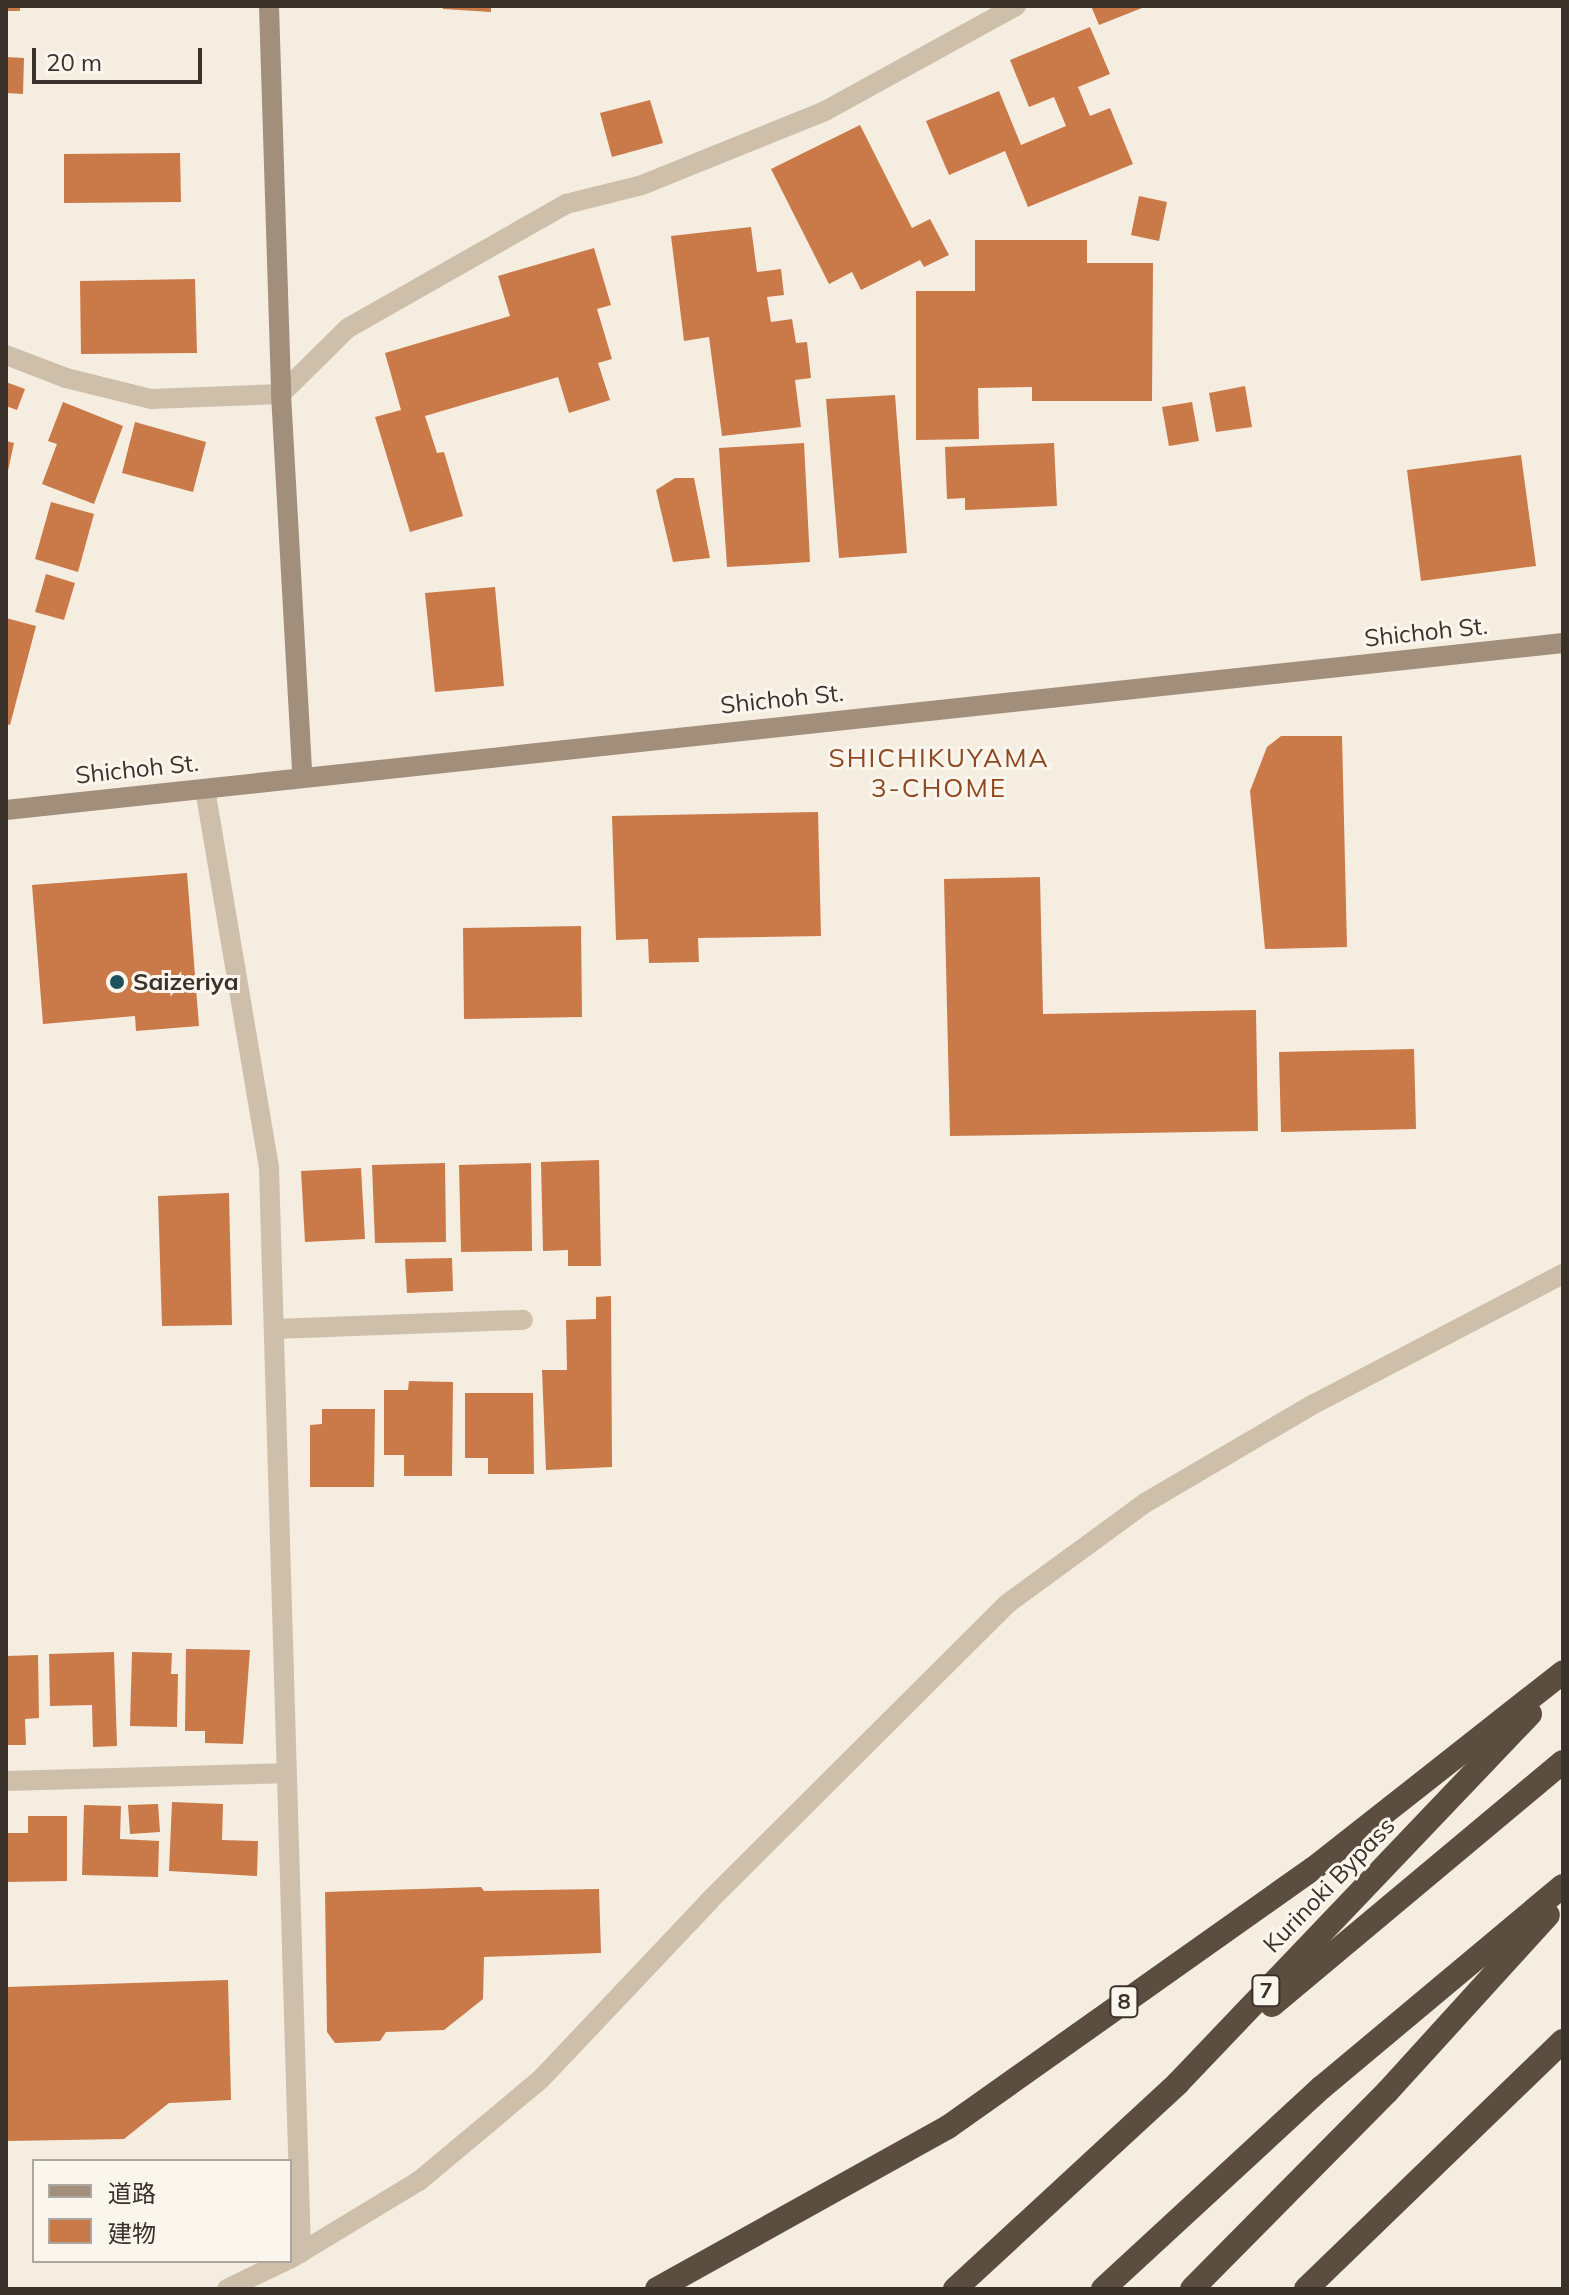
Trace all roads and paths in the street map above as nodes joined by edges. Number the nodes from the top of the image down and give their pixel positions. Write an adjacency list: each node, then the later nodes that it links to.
1 (269, 6): 4 (street)
2 (1016, 6): 4 (street)
3 (6, 355): 4 (street)
4 (281, 394): 6 (street)
5 (1563, 643): 6 (street, Shichoh St.)
6 (302, 775): 7 (street, Shichoh St.)
7 (205, 789): 8 (street, Shichoh St.); 11 (street)
8 (6, 810)
9 (1563, 1274): 22 (street)
10 (523, 1320): 11 (street)
11 (274, 1329): 15 (street)
12 (1563, 1672): 25 (highway, 8)
13 (1563, 1679): 20 (highway, Kurinoki Bypass / 7)
14 (1563, 1762): 20 (highway)
15 (285, 1773): 16 (street); 21 (street)
16 (6, 1781)
17 (1563, 1886): 27 (highway)
18 (1563, 1898): 28 (highway)
19 (1563, 2041): 29 (highway)
20 (1178, 2083): 26 (highway, Kurinoki Bypass / 7)
21 (291, 2159)
22 (292, 2258)
23 (282, 2263): 24 (street)
24 (227, 2289)
25 (657, 2289)
26 (955, 2289)
27 (1103, 2289)
28 (1192, 2289)
29 (1306, 2289)

